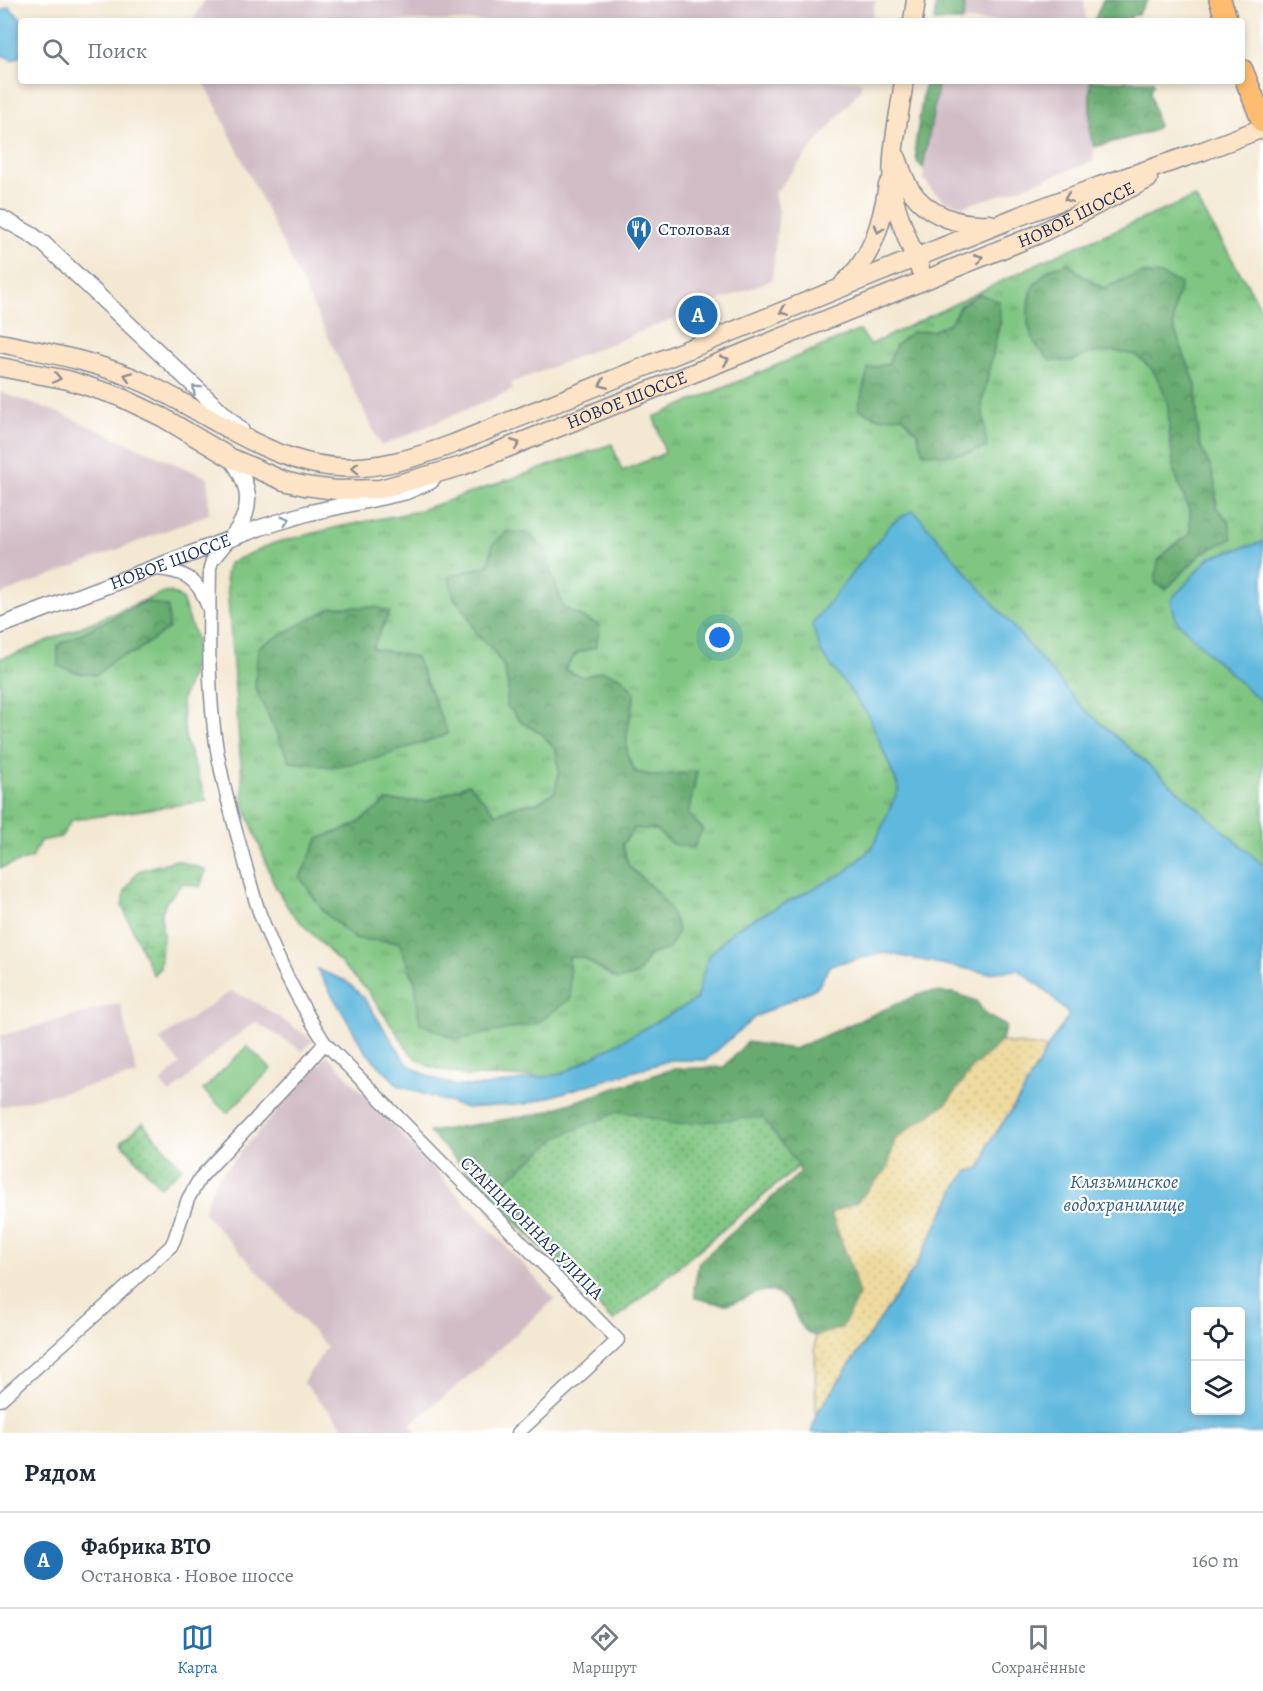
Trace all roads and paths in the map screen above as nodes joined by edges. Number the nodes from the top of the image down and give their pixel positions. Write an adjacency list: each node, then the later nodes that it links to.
1 (916, 0): 3 (main road)
2 (1220, 0): 4 (highway)
3 (913, 18)
4 (1226, 18)
5 (1245, 77): 7 (highway)
6 (904, 84): 9 (main road)
7 (1263, 122)
8 (1263, 128): 10 (main road)
9 (894, 151): 12 (main road); 13 (main road); 15 (main road, one-way to 15)
10 (1203, 152): 12 (main road, НОВОЕ ШОССЕ, one-way to 12); 14 (main road, НОВОЕ ШОССЕ, one-way to 10)
11 (0, 217): 18 (street, one-way to 11)
12 (1008, 221): 13 (main road, НОВОЕ ШОССЕ)
13 (915, 258): 14 (main road); 15 (main road, НОВОЕ ШОССЕ)
14 (925, 280): 20 (main road, НОВОЕ ШОССЕ, one-way to 14)
15 (838, 289): 18 (main road, НОВОЕ ШОССЕ, one-way to 18)
16 (0, 344): 18 (main road, НОВОЕ ШОССЕ, one-way to 16)
17 (0, 367): 19 (main road, one-way to 19)
18 (254, 442)
19 (231, 458): 20 (main road); 21 (street)
20 (462, 466): 21 (street, НОВОЕ ШОССЕ, one-way to 20)
21 (231, 538): 22 (street, НОВОЕ ШОССЕ); 23 (street)
22 (198, 550): 23 (street); 24 (street, НОВОЕ ШОССЕ)
23 (212, 561): 25 (street, СТАНЦИОННАЯ УЛИЦА)
24 (150, 569): 25 (street); 26 (street, НОВОЕ ШОССЕ)
25 (209, 611): 27 (street, СТАНЦИОННАЯ УЛИЦА)
26 (0, 626)
27 (325, 1043): 28 (street); 29 (street, СТАНЦИОННАЯ УЛИЦА)
28 (0, 1400)
29 (518, 1433)

